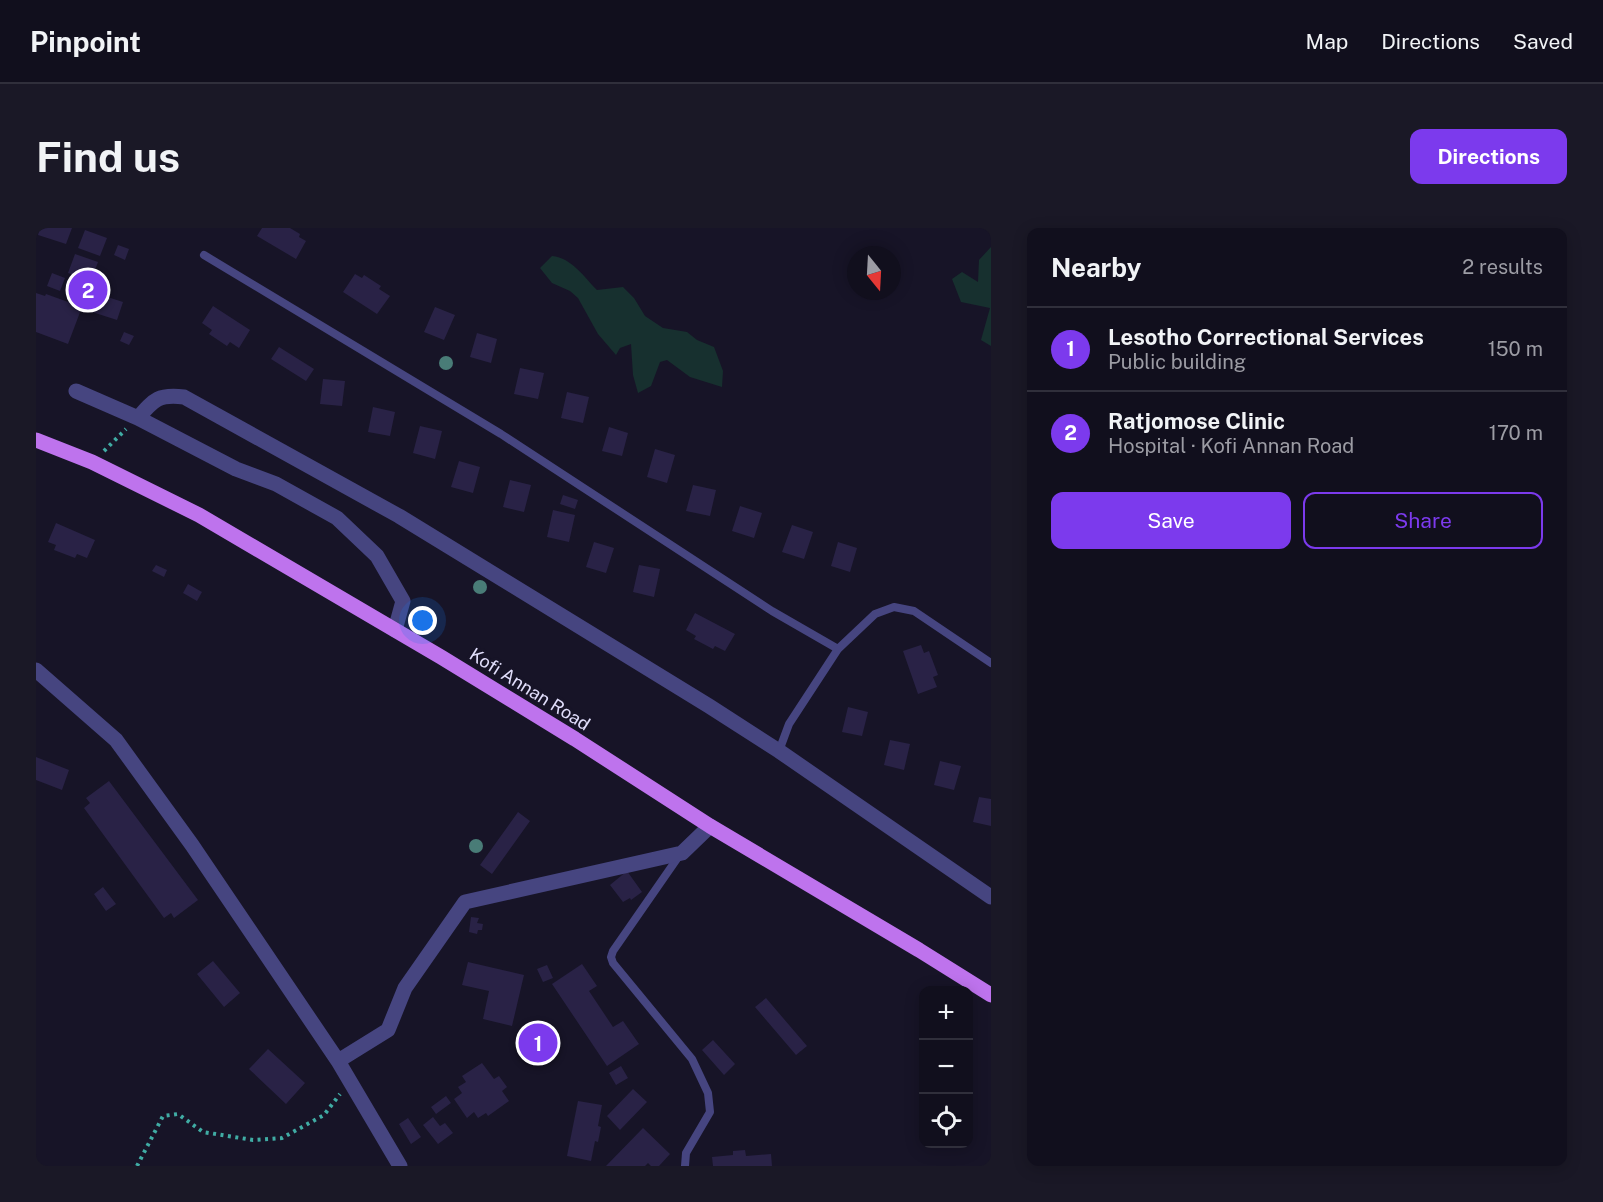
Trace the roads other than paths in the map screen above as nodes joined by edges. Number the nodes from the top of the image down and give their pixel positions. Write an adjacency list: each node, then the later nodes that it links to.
1 (204, 255): 6 (lane)
2 (76, 391): 3 (street)
3 (138, 418): 5 (street); 9 (street)
4 (36, 440): 5 (main road, Kofi Annan Road)
5 (395, 630): 10 (main road, Kofi Annan Road)
6 (838, 649): 7 (lane); 9 (lane)
7 (991, 663)
8 (36, 670): 14 (street)
9 (778, 751): 12 (street)
10 (711, 826): 11 (street); 13 (main road, Kofi Annan Road)
11 (682, 853): 14 (street); 16 (lane)
12 (991, 897)
13 (991, 995)
14 (338, 1060): 15 (street)
15 (400, 1166)
16 (686, 1166)

